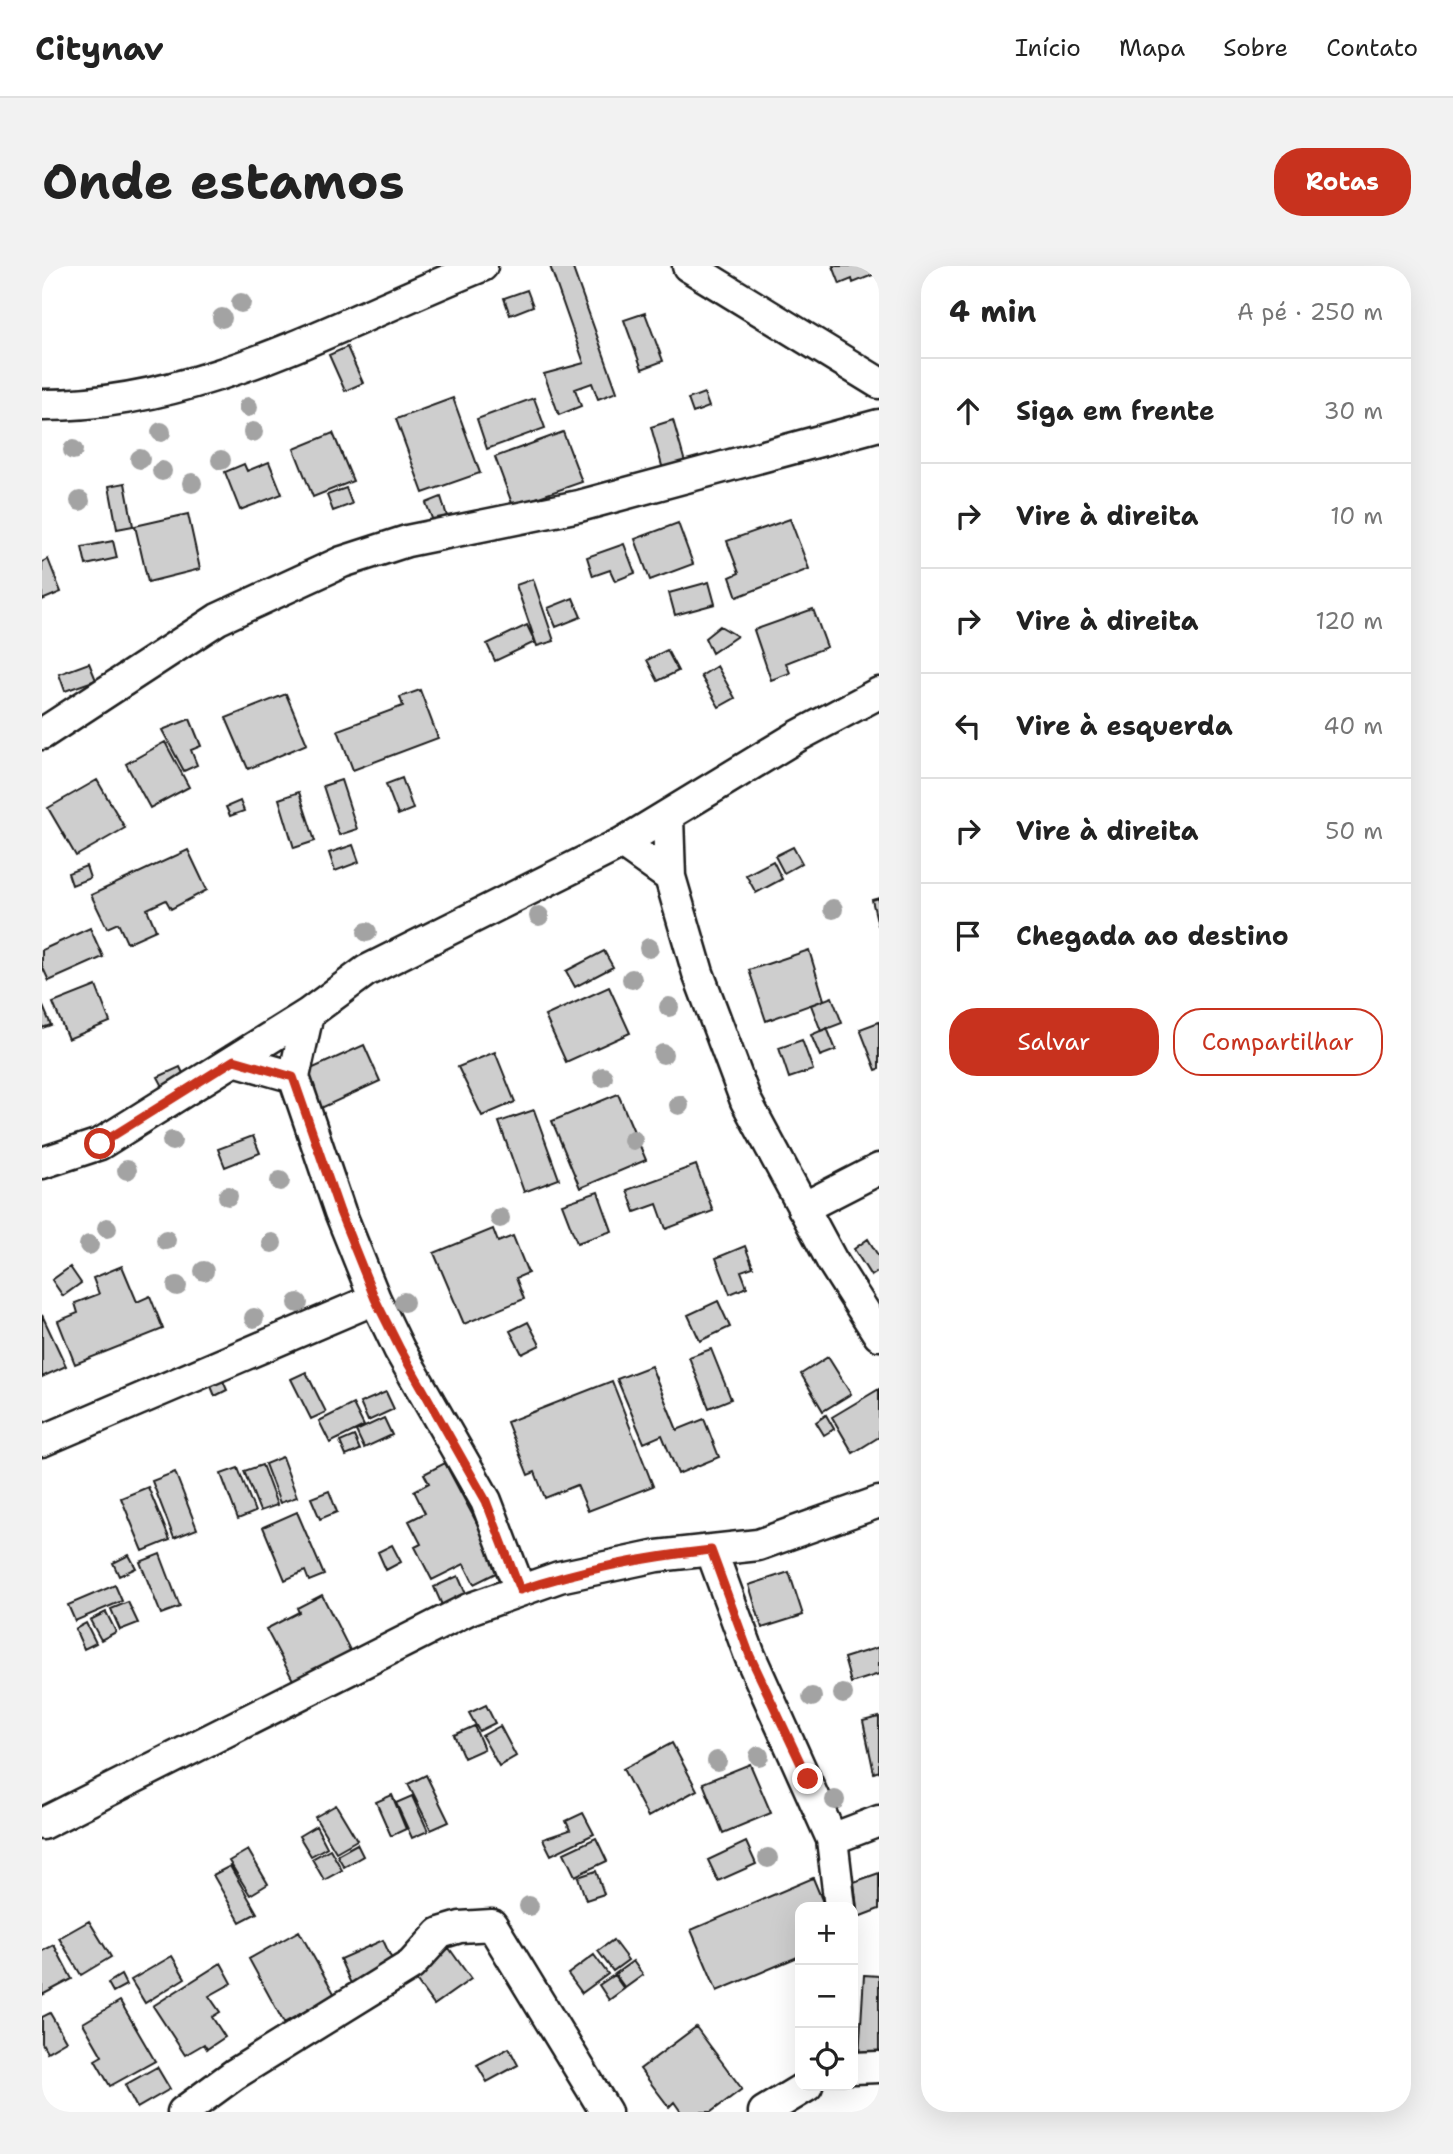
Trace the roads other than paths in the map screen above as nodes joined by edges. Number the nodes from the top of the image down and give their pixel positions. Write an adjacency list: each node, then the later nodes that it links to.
1 (482, 266): 4 (street)
2 (688, 266): 3 (street)
3 (879, 383)
4 (42, 405)
5 (879, 425): 7 (street)
6 (879, 693): 8 (street)
7 (42, 734)
8 (668, 817): 9 (street); 10 (street)
9 (622, 843): 10 (street); 11 (street)
10 (670, 877): 16 (street)
11 (308, 1014): 12 (street); 13 (street)
12 (234, 1060): 13 (street); 14 (street)
13 (293, 1077): 17 (street)
14 (42, 1163)
15 (879, 1170): 16 (street)
16 (803, 1208): 18 (street)
17 (375, 1299): 19 (street); 22 (street)
18 (879, 1335)
19 (42, 1441)
20 (879, 1503): 21 (street)
21 (711, 1550): 22 (street); 25 (street)
22 (520, 1590): 24 (street)
23 (879, 1821): 25 (street)
24 (42, 1825)
25 (832, 1839): 26 (street)
26 (839, 1902)
27 (879, 2067): 28 (street)
28 (858, 2068)
29 (799, 2091): 32 (street)
30 (183, 2112): 31 (street)
31 (606, 2112)
32 (764, 2112)

